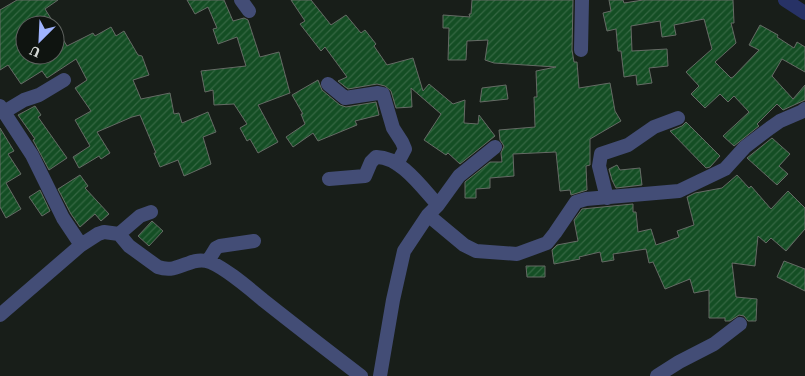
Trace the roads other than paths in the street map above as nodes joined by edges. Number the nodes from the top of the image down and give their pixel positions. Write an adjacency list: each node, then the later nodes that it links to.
1 (582, 0): 2 (street)
2 (581, 50)
3 (64, 80): 5 (street)
4 (328, 84): 9 (street)
5 (2, 109): 16 (street)
6 (805, 109): 11 (street)
7 (678, 118): 11 (street)
8 (495, 147): 12 (street)
9 (397, 164): 10 (street); 12 (street)
10 (329, 179)
11 (607, 198): 12 (street)
12 (433, 210): 21 (street)
13 (151, 212): 14 (street)
14 (119, 234): 16 (street); 17 (street)
15 (254, 241): 17 (street)
16 (81, 245): 18 (street)
17 (208, 261): 20 (street)
18 (0, 315)
19 (740, 324): 22 (street)
20 (361, 376)
21 (380, 376)
22 (656, 376)

